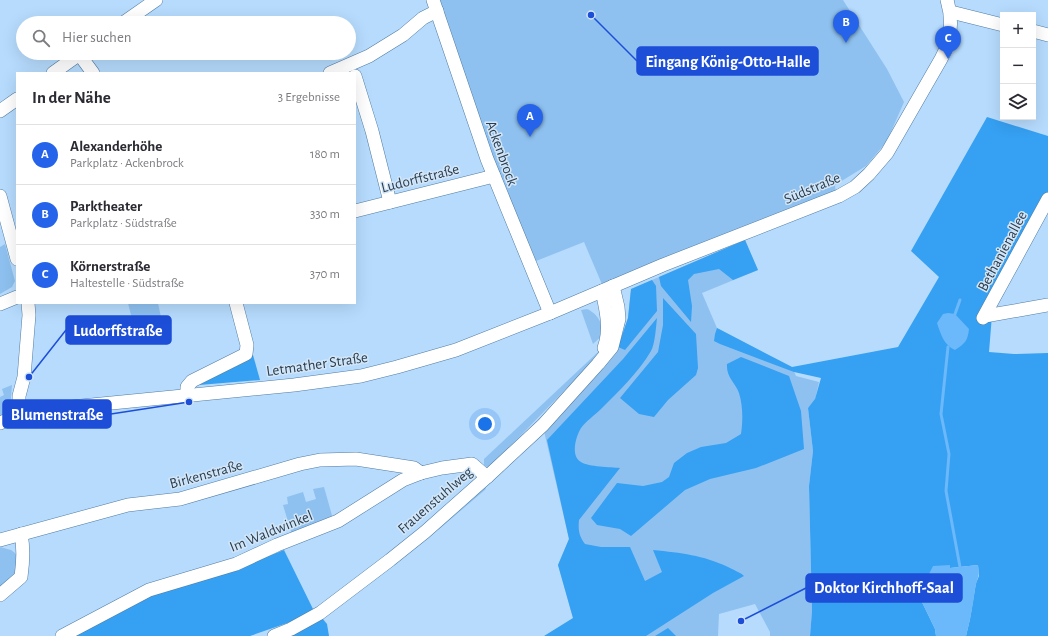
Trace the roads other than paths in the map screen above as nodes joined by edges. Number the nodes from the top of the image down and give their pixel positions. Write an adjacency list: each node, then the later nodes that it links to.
1 (156, 0): 4 (street)
2 (435, 6): 10 (street); 17 (street, Ackenbrock)
3 (949, 6): 5 (street); 23 (street, Südstraße)
4 (133, 16)
5 (1000, 23)
6 (1036, 33): 7 (street)
7 (1048, 35)
8 (71, 60): 11 (street)
9 (84, 60): 12 (street)
10 (353, 71): 13 (street)
11 (54, 72)
12 (92, 72)
13 (342, 72)
14 (356, 80): 20 (street)
15 (16, 100): 16 (street)
16 (0, 112)
17 (494, 176): 20 (street, Ludorffstraße); 29 (street, Ackenbrock)
18 (0, 196): 22 (street)
19 (1048, 199): 28 (street, Bethanienallee)
20 (390, 202): 21 (street, Ludorffstraße)
21 (356, 211)
22 (16, 255)
23 (608, 288): 29 (street, Letmather Straße); 34 (street, Frauenstuhlweg)
24 (16, 297): 25 (street)
25 (0, 304)
26 (28, 304): 31 (street)
27 (236, 304): 30 (street)
28 (1048, 305)
29 (550, 313): 30 (street, Letmather Straße)
30 (187, 396): 31 (street, Letmather Straße)
31 (22, 410): 32 (street)
32 (0, 423)
33 (421, 472): 34 (street, Im Waldwinkel); 35 (street, Birkenstraße); 38 (street, Im Waldwinkel)
34 (487, 477): 39 (street, Frauenstuhlweg)
35 (20, 534): 36 (street, Birkenstraße); 37 (street)
36 (0, 540)
37 (0, 595)
38 (62, 636)
39 (274, 636)

